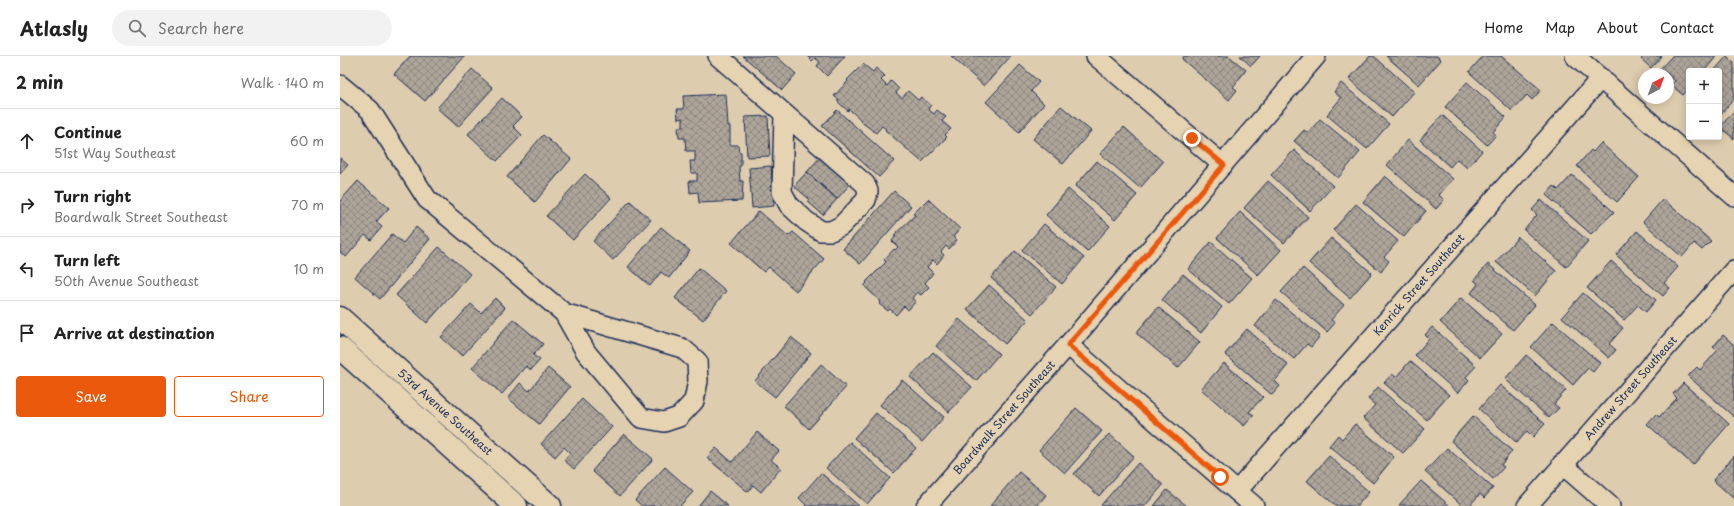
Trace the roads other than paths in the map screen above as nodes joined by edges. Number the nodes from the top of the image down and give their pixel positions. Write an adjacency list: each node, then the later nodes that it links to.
1 (718, 56): 7 (street)
2 (1096, 56): 8 (street)
3 (1316, 56): 8 (street, Boardwalk Street Southeast)
4 (1575, 56): 5 (street)
5 (1601, 78): 9 (street); 16 (street, Kenrick Street Southeast)
6 (340, 85): 11 (street)
7 (784, 114): 7 (street)
8 (1224, 165): 13 (street, Boardwalk Street Southeast)
9 (1734, 196)
10 (1734, 270): 15 (street, Andrew Street Southeast)
11 (564, 312): 11 (street)
12 (340, 318): 18 (street, 53rd Avenue Southeast)
13 (1068, 345): 16 (street); 19 (street, Boardwalk Street Southeast)
14 (340, 348): 17 (street, 53rd Avenue Southeast)
15 (1562, 464): 21 (street, Andrew Street Southeast); 22 (street)
16 (1237, 491): 20 (street)
17 (516, 506)
18 (550, 506)
19 (926, 506)
20 (1254, 506)
21 (1527, 506)
22 (1610, 506)

